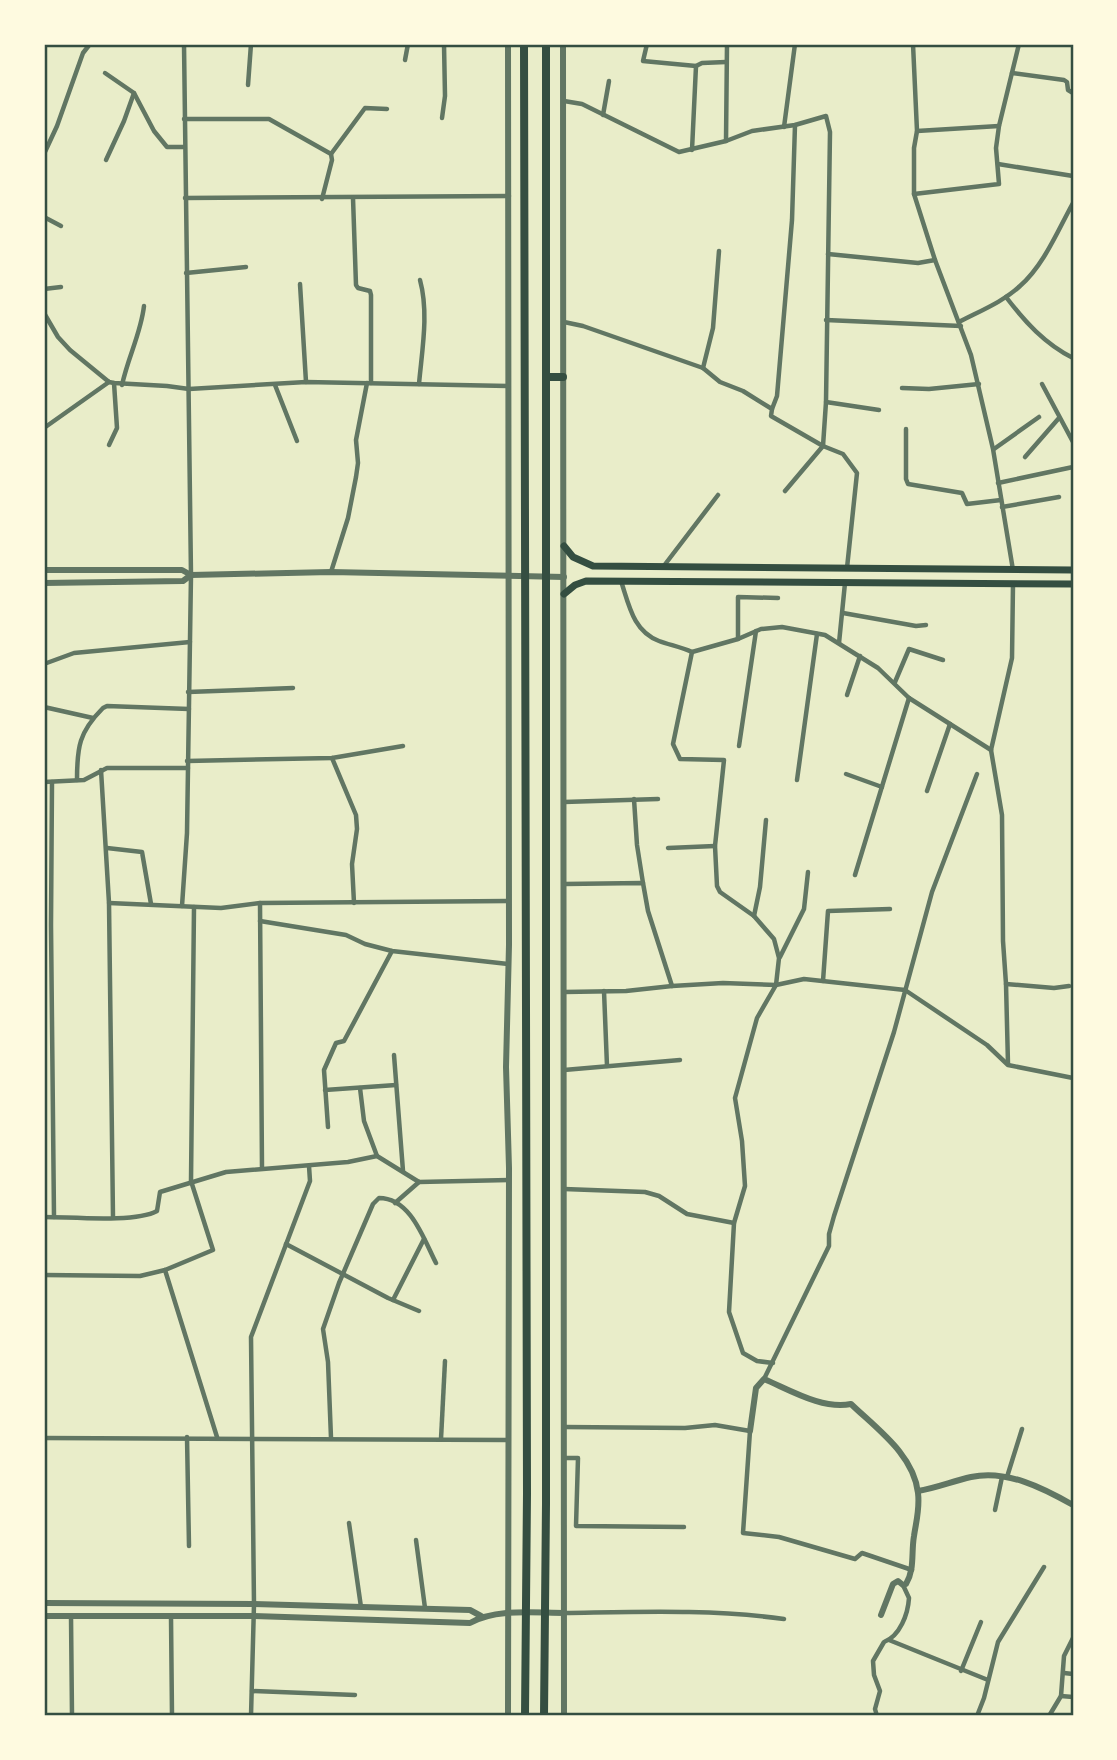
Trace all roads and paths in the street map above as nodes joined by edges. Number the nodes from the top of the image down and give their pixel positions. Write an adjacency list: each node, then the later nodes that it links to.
1 (80, 44): 16 (street)
2 (90, 44): 16 (street)
3 (184, 44): 30 (street)
4 (251, 44): 23 (street)
5 (408, 44): 17 (street)
6 (444, 44): 29 (street)
7 (509, 44): 44 (street)
8 (524, 44): 111 (highway)
9 (546, 44): 68 (highway)
10 (563, 44): 26 (street)
11 (646, 44): 19 (street)
12 (727, 44): 18 (street)
13 (795, 44): 33 (street)
14 (912, 44): 34 (street)
15 (1019, 44): 21 (street)
16 (83, 52): 38 (street)
17 (405, 60)
18 (726, 62): 19 (street); 35 (street)
19 (696, 65): 37 (street)
20 (105, 73): 24 (street)
21 (1012, 73): 25 (street); 32 (street)
22 (609, 81): 28 (street)
23 (248, 85)
24 (134, 93): 36 (street); 40 (street)
25 (1073, 93)
26 (564, 102): 28 (street); 64 (street)
27 (387, 109): 39 (street)
28 (603, 114): 37 (street)
29 (442, 118)
30 (184, 119): 36 (street); 39 (street)
31 (795, 125): 33 (street); 52 (street); 82 (street)
32 (999, 125): 34 (street); 41 (street)
33 (784, 127): 35 (street)
34 (917, 131): 43 (street)
35 (726, 141): 37 (street)
36 (183, 147): 45 (street)
37 (692, 150)
38 (44, 152)
39 (331, 154): 47 (street)
40 (106, 160)
41 (998, 164): 42 (street); 43 (street)
42 (1073, 176)
43 (914, 194): 53 (street)
44 (509, 196): 46 (street); 78 (street)
45 (185, 198): 47 (street); 55 (street)
46 (353, 198): 47 (street); 72 (street)
47 (322, 199)
48 (1073, 203): 60 (street)
49 (44, 217): 50 (street)
50 (61, 226)
51 (719, 251): 67 (street)
52 (828, 254): 53 (street); 63 (street)
53 (935, 260): 65 (street)
54 (246, 267): 55 (street)
55 (186, 273): 80 (street)
56 (420, 280): 74 (street)
57 (300, 284): 70 (street)
58 (61, 287): 59 (street)
59 (44, 289)
60 (1006, 297): 65 (street); 66 (street)
61 (144, 306): 73 (street)
62 (44, 313): 71 (street)
63 (826, 320): 65 (street); 81 (street)
64 (563, 321): 67 (street); 69 (street)
65 (960, 324): 75 (street)
66 (1073, 358)
67 (703, 368): 82 (street)
68 (546, 377): 69 (highway); 112 (highway)
69 (563, 377): 101 (street)
70 (306, 382): 72 (street); 77 (street)
71 (111, 383): 73 (street); 86 (street); 90 (street)
72 (368, 383): 74 (street); 108 (street)
73 (122, 384): 80 (street)
74 (419, 384): 78 (street)
75 (979, 384): 79 (street); 92 (street)
76 (1042, 384): 85 (street)
77 (275, 385): 80 (street); 88 (street)
78 (509, 386): 110 (street)
79 (902, 388)
80 (188, 389): 109 (street)
81 (825, 402): 83 (street); 91 (street)
82 (772, 409): 91 (street)
83 (879, 410)
84 (1039, 417): 92 (street)
85 (1059, 418): 89 (street); 93 (street)
86 (44, 428)
87 (906, 429): 99 (street)
88 (296, 441)
89 (1073, 442)
90 (109, 445)
91 (822, 446): 96 (street); 103 (street)
92 (993, 449): 95 (street)
93 (1025, 457)
94 (1073, 467): 95 (street)
95 (998, 483): 99 (street)
96 (785, 491)
97 (718, 495): 102 (street)
98 (1059, 497): 100 (street)
99 (1001, 500): 100 (street)
100 (1002, 508): 105 (street)
101 (564, 546): 102 (main road); 113 (street)
102 (662, 568): 103 (main road)
103 (846, 569): 105 (main road)
104 (44, 570): 109 (street)
105 (1013, 570): 106 (main road)
106 (1057, 570): 107 (main road); 118 (main road)
107 (1073, 570)
108 (331, 572): 109 (street); 110 (street)
109 (191, 575): 115 (street); 127 (street)
110 (508, 575): 111 (street); 168 (street)
111 (524, 576): 112 (street); 249 (highway)
112 (545, 577): 113 (street); 250 (highway)
113 (564, 577): 120 (street)
114 (621, 581): 116 (main road); 120 (main road); 129 (street)
115 (44, 583)
116 (845, 583): 117 (main road); 122 (street)
117 (1013, 584): 118 (main road); 144 (street)
118 (1057, 584): 119 (main road)
119 (1073, 584)
120 (564, 594): 159 (street)
121 (778, 598): 126 (street)
122 (843, 613): 123 (street); 128 (street)
123 (926, 625)
124 (757, 630): 125 (street); 126 (street); 143 (street)
125 (817, 634): 128 (street); 152 (street)
126 (738, 639): 129 (street)
127 (190, 642): 132 (street); 135 (street)
128 (839, 643): 130 (street)
129 (692, 652): 161 (street)
130 (860, 656): 133 (street); 136 (street)
131 (943, 660): 133 (street)
132 (44, 664)
133 (895, 682): 137 (street)
134 (293, 688): 135 (street)
135 (188, 692): 139 (street)
136 (847, 695)
137 (909, 698): 141 (street); 155 (street)
138 (44, 707): 140 (street)
139 (189, 709): 140 (street); 146 (street)
140 (93, 718): 151 (street)
141 (950, 724): 144 (street); 156 (street)
142 (403, 746): 145 (street)
143 (739, 746)
144 (991, 750): 182 (street)
145 (331, 758): 146 (street); 171 (street)
146 (187, 761): 147 (street)
147 (188, 768): 148 (street); 173 (street)
148 (100, 770): 151 (street); 162 (street)
149 (846, 774): 155 (street)
150 (976, 774): 186 (street)
151 (77, 780): 154 (street)
152 (797, 780)
153 (44, 782): 154 (street)
154 (52, 782): 209 (street)
155 (882, 787): 165 (street)
156 (927, 791)
157 (634, 799): 158 (street); 159 (street); 166 (street)
158 (658, 799)
159 (564, 802): 167 (street)
160 (766, 820): 176 (street)
161 (715, 846): 163 (street); 176 (street)
162 (107, 848): 169 (street); 172 (street)
163 (668, 848)
164 (808, 872): 179 (street)
165 (856, 875)
166 (643, 883): 167 (street); 184 (street)
167 (564, 884): 188 (street)
168 (508, 901): 171 (street); 180 (street)
169 (109, 903): 172 (street); 210 (street)
170 (260, 903): 171 (street); 174 (street); 177 (street)
171 (354, 903)
172 (151, 904): 173 (street)
173 (182, 906): 174 (street)
174 (194, 907): 204 (street)
175 (890, 909): 181 (street)
176 (754, 916): 179 (street)
177 (260, 921): 178 (street); 201 (street)
178 (392, 951): 180 (street); 197 (street)
179 (779, 958): 183 (street)
180 (509, 964): 203 (street)
181 (823, 981): 183 (street); 186 (street)
182 (1006, 984): 185 (street); 191 (street)
183 (776, 985): 184 (street); 211 (street)
184 (672, 986): 187 (street)
185 (1069, 986)
186 (905, 990): 191 (street); 221 (street)
187 (604, 991): 188 (street); 192 (street)
188 (564, 992): 193 (street)
189 (394, 1055): 195 (street)
190 (680, 1060): 192 (street)
191 (1008, 1065): 194 (street)
192 (607, 1066): 193 (street)
193 (564, 1070): 206 (street)
194 (1073, 1078)
195 (396, 1086): 196 (street); 202 (street)
196 (360, 1088): 197 (street); 199 (street)
197 (325, 1090): 198 (street)
198 (328, 1127)
199 (377, 1156): 200 (street); 202 (street)
200 (309, 1166): 201 (street); 213 (street)
201 (262, 1169): 204 (street)
202 (403, 1172): 205 (street)
203 (509, 1180): 205 (street); 232 (street)
204 (191, 1181): 210 (street); 215 (street)
205 (419, 1182): 207 (street)
206 (564, 1189): 211 (street); 223 (street)
207 (395, 1203): 212 (street); 216 (street)
208 (44, 1217): 209 (street)
209 (54, 1217): 210 (street)
210 (113, 1217)
211 (734, 1223): 221 (street)
212 (424, 1239): 214 (street); 218 (street)
213 (286, 1244): 216 (street); 228 (street)
214 (436, 1263)
215 (165, 1270): 217 (street); 227 (street)
216 (343, 1274): 218 (street); 230 (street)
217 (44, 1275)
218 (393, 1300): 219 (street)
219 (419, 1311)
220 (445, 1361): 231 (street)
221 (773, 1363): 222 (street)
222 (764, 1379): 225 (street); 235 (street)
223 (564, 1427): 225 (street); 233 (street)
224 (1022, 1429): 234 (street)
225 (750, 1431): 243 (street)
226 (187, 1437): 227 (street); 229 (street); 241 (street)
227 (218, 1437): 228 (street)
228 (251, 1437): 230 (street); 246 (street)
229 (44, 1438)
230 (331, 1438): 231 (street)
231 (441, 1439): 232 (street)
232 (508, 1440): 252 (street)
233 (564, 1458): 239 (street); 251 (street)
234 (1004, 1477): 235 (street); 236 (street); 237 (street)
235 (918, 1491): 243 (street)
236 (1073, 1504)
237 (995, 1510)
238 (349, 1524): 247 (street)
239 (684, 1527)
240 (416, 1540): 248 (street)
241 (189, 1546)
242 (1045, 1567): 266 (street)
243 (912, 1570): 244 (street)
244 (903, 1585): 253 (street); 262 (street)
245 (44, 1603): 246 (street)
246 (254, 1604): 247 (street); 256 (street)
247 (361, 1607): 248 (street)
248 (425, 1609): 257 (street)
249 (524, 1613): 250 (street); 252 (street); 275 (highway)
250 (543, 1613): 251 (street); 276 (highway)
251 (564, 1613): 259 (street); 277 (street)
252 (508, 1614): 257 (street); 274 (street)
253 (881, 1615)
254 (44, 1616): 255 (street)
255 (71, 1616): 258 (street); 271 (street)
256 (254, 1616): 257 (street); 258 (street); 267 (street)
257 (481, 1616)
258 (171, 1617): 272 (street)
259 (784, 1619)
260 (981, 1622): 263 (street)
261 (1073, 1638): 264 (street)
262 (889, 1640): 263 (street); 278 (street)
263 (961, 1671): 266 (street)
264 (1064, 1673): 265 (street); 269 (street)
265 (1073, 1674)
266 (988, 1680): 279 (street)
267 (252, 1691): 268 (street); 273 (street)
268 (355, 1695)
269 (1061, 1696): 270 (street); 280 (street)
270 (1073, 1697)
271 (72, 1716)
272 (172, 1716)
273 (250, 1716)
274 (508, 1716)
275 (525, 1716)
276 (544, 1716)
277 (564, 1716)
278 (877, 1716)
279 (977, 1716)
280 (1049, 1716)

